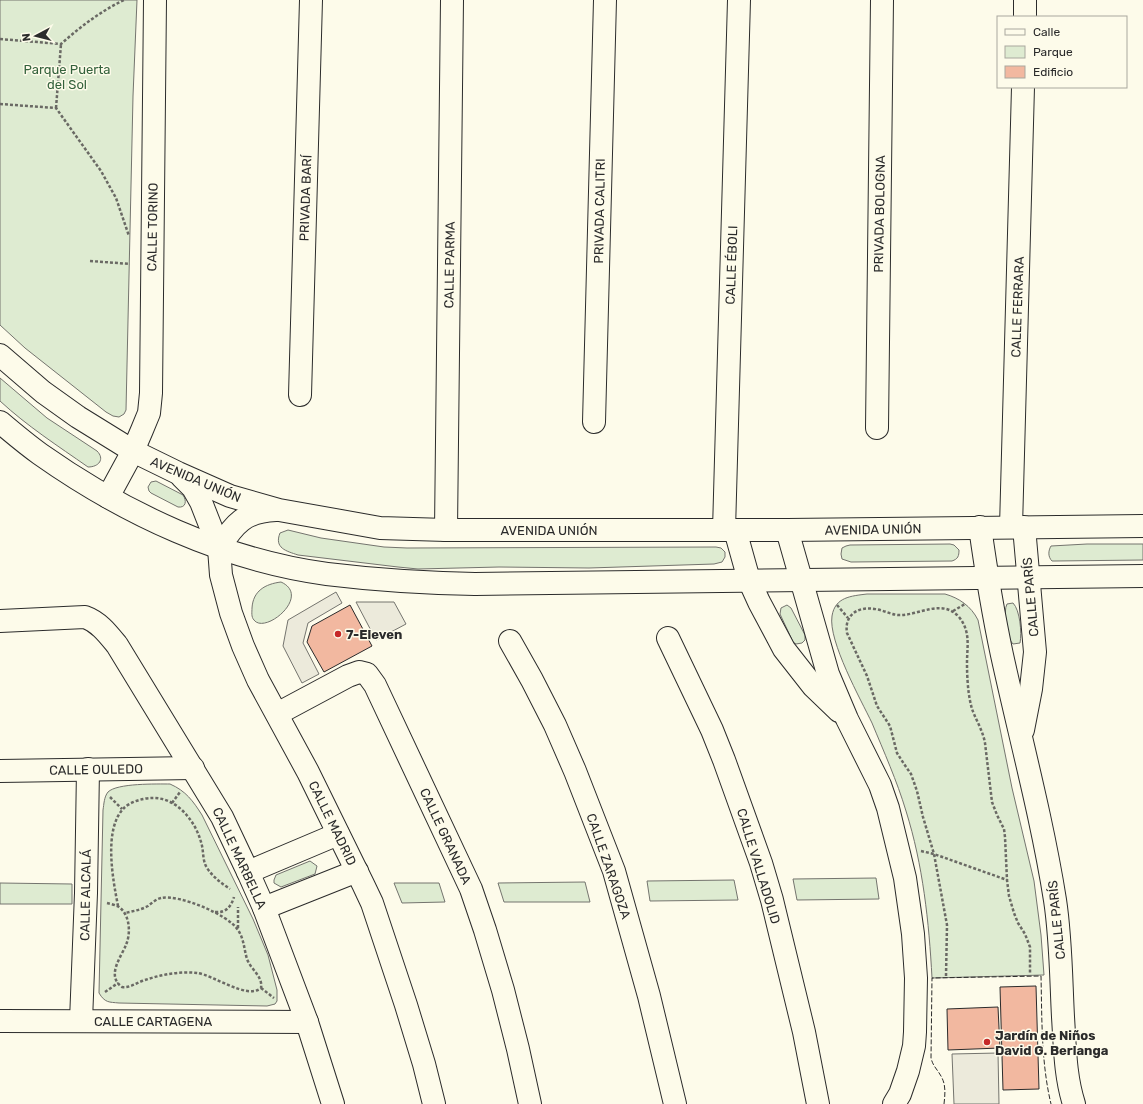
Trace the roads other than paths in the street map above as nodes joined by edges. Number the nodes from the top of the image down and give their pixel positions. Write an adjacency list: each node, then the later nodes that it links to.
1 (155, 0): 15 (street, CALLE TORINO)
2 (311, 0): 11 (street, PRIVADA BARÍ)
3 (452, 0): 22 (street, CALLE PARMA)
4 (605, 0): 13 (street, PRIVADA CALITRI)
5 (739, 0): 23 (street, CALLE ÉBOLI)
6 (882, 0): 14 (street, PRIVADA BOLOGNA)
7 (1025, 0): 8 (street)
8 (1025, 16)
9 (1023, 88): 21 (street, CALLE FERRARA)
10 (0, 355): 15 (street, AVENIDA UNIÓN)
11 (300, 395)
12 (0, 422): 17 (street)
13 (594, 422)
14 (877, 428)
15 (133, 451): 16 (street, AVENIDA UNIÓN); 17 (street, CALLE TORINO)
16 (178, 474): 18 (street, AVENIDA UNIÓN); 25 (street, CALLE MADRID)
17 (108, 497): 25 (street)
18 (279, 510): 22 (street, AVENIDA UNIÓN); 25 (street)
19 (1143, 526): 21 (street, AVENIDA UNIÓN)
20 (980, 527): 21 (street, AVENIDA UNIÓN); 24 (street, AVENIDA UNIÓN); 28 (street, CALLE PARÍS)
21 (1018, 527): 27 (street, CALLE PARÍS)
22 (446, 530): 23 (street, AVENIDA UNIÓN)
23 (729, 530): 24 (street, AVENIDA UNIÓN); 30 (street, CALLE ÉBOLI)
24 (787, 530): 29 (street)
25 (219, 548): 30 (street); 34 (street, CALLE MADRID)
26 (1143, 576): 27 (street)
27 (1028, 577): 28 (street); 36 (street, CALLE PARÍS)
28 (987, 578): 29 (street); 36 (street, CALLE PARÍS)
29 (800, 579): 30 (street); 35 (street)
30 (750, 580): 35 (street, CALLE ÉBOLI)
31 (0, 620): 37 (street, CALLE MARBELLA)
32 (668, 638): 51 (street, CALLE VALLADOLID)
33 (510, 641): 50 (street, CALLE ZARAGOZA)
34 (277, 714): 40 (street, CALLE MADRID); 49 (street, CALLE GRANADA)
35 (847, 719): 52 (street)
36 (1022, 738): 53 (street, CALLE PARÍS)
37 (193, 768): 38 (street, CALLE OULEDO); 42 (street, CALLE MARBELLA)
38 (88, 769): 39 (street, CALLE OULEDO); 45 (street, CALLE ALCALÁ)
39 (0, 771)
40 (338, 834): 41 (street, CALLE MADRID); 42 (street)
41 (357, 871): 43 (street); 48 (street, CALLE MADRID)
42 (248, 872): 43 (street, CALLE MARBELLA)
43 (264, 908): 46 (street, CALLE MARBELLA)
44 (0, 1020): 45 (street, CALLE CARTAGENA)
45 (81, 1021): 46 (street, CALLE CARTAGENA)
46 (307, 1022): 47 (street, CALLE MARBELLA)
47 (333, 1104)
48 (434, 1104)
49 (530, 1104)
50 (675, 1104)
51 (818, 1104)
52 (894, 1104)
53 (1074, 1104)

